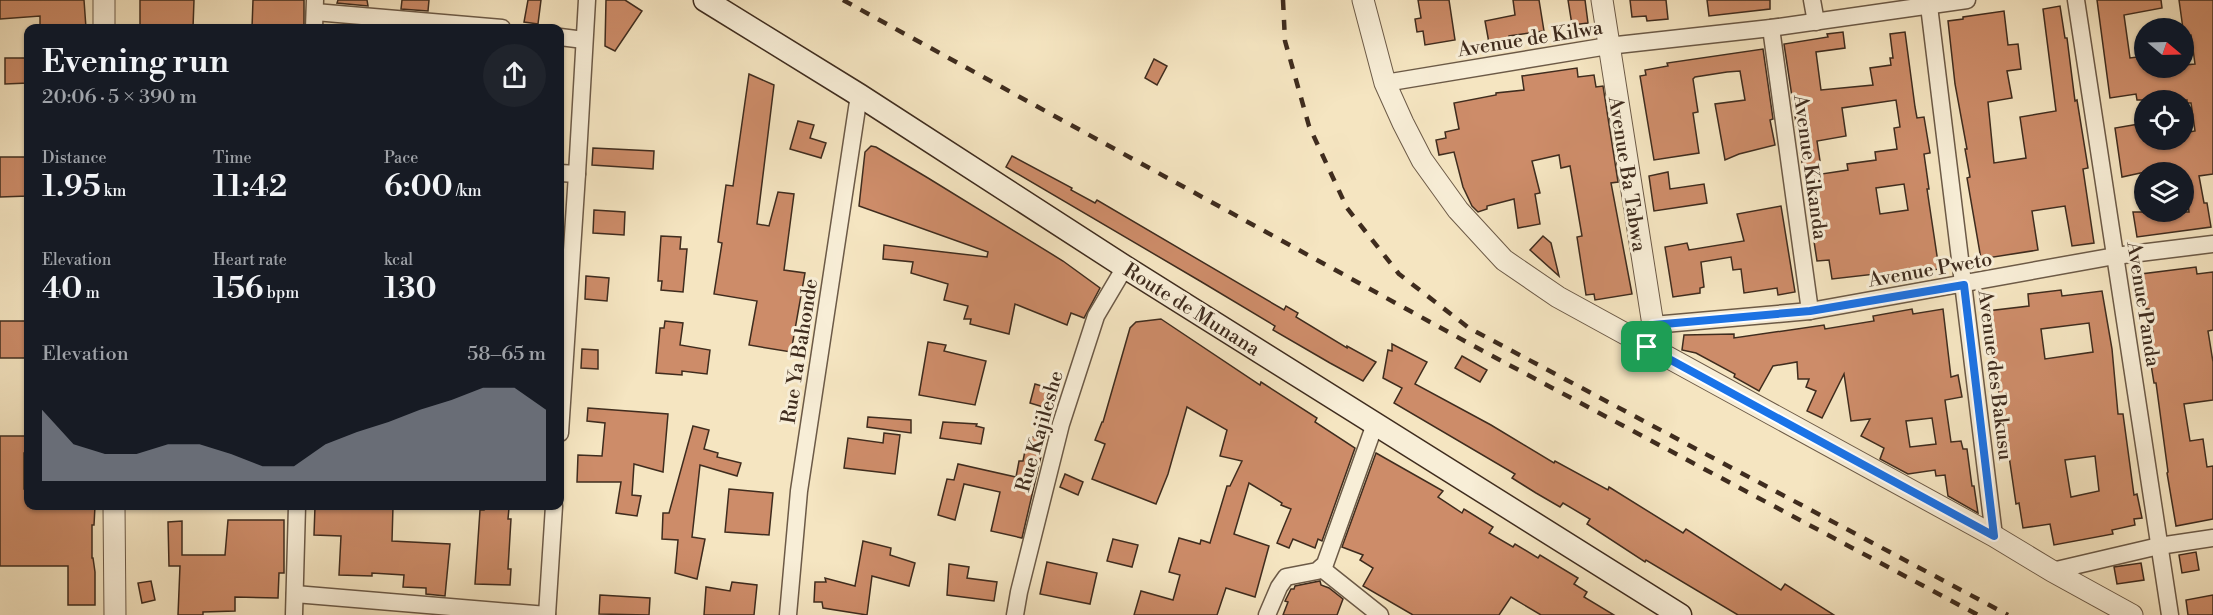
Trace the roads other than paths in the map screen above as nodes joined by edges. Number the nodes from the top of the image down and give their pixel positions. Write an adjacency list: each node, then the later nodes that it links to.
1 (104, 0): 12 (street)
2 (587, 0): 16 (street)
3 (705, 0): 19 (main road, Route de Munana)
4 (1363, 0): 18 (street)
5 (1602, 0): 17 (street, Avenue Ba Tabwa)
6 (1812, 0): 11 (street)
7 (1967, 0): 9 (street, Avenue de Kilwa)
8 (2076, 0): 23 (street, Avenue Panda)
9 (1929, 6): 11 (street, Avenue de Kilwa); 25 (street, Avenue des Bakusu)
10 (314, 14): 13 (street)
11 (1816, 22): 14 (street, Avenue de Kilwa)
12 (104, 24)
13 (448, 24)
14 (1771, 28): 17 (street, Avenue de Kilwa); 26 (street, Avenue Kikanda)
15 (564, 38): 16 (street)
16 (584, 40): 21 (street)
17 (1608, 46): 18 (street, Avenue de Kilwa); 27 (street, Avenue Ba Tabwa)
18 (1385, 83): 28 (street)
19 (859, 95): 24 (main road, Route de Munana); 43 (street, Rue Ya Bahonde)
20 (564, 173): 21 (street)
21 (578, 174): 29 (street)
22 (2213, 243): 23 (street, Avenue Pweto)
23 (2115, 256): 25 (street, Avenue Pweto); 36 (street, Avenue Panda)
24 (1125, 267): 30 (main road, Route de Munana); 44 (street, Rue Kajileshe)
25 (1964, 285): 26 (street, Avenue Pweto); 34 (street, Avenue des Bakusu)
26 (1810, 311): 27 (street, Avenue Pweto)
27 (1653, 325): 28 (street, Avenue Ba Tabwa)
28 (1647, 347): 34 (street)
29 (564, 375)
30 (1375, 423): 37 (street); 47 (main road, Route de Munana)
31 (114, 510): 40 (street)
32 (297, 510): 39 (street)
33 (555, 510): 42 (street)
34 (1994, 536): 38 (street)
35 (2213, 538): 36 (street)
36 (2159, 546): 38 (street); 49 (street, Avenue Panda)
37 (1322, 568): 45 (street); 46 (street)
38 (2052, 571): 48 (street)
39 (295, 594): 41 (street); 42 (street)
40 (115, 615)
41 (294, 615)
42 (547, 615)
43 (788, 615)
44 (1015, 615)
45 (1267, 615)
46 (1380, 615)
47 (1680, 615)
48 (2132, 615)
49 (2170, 615)

